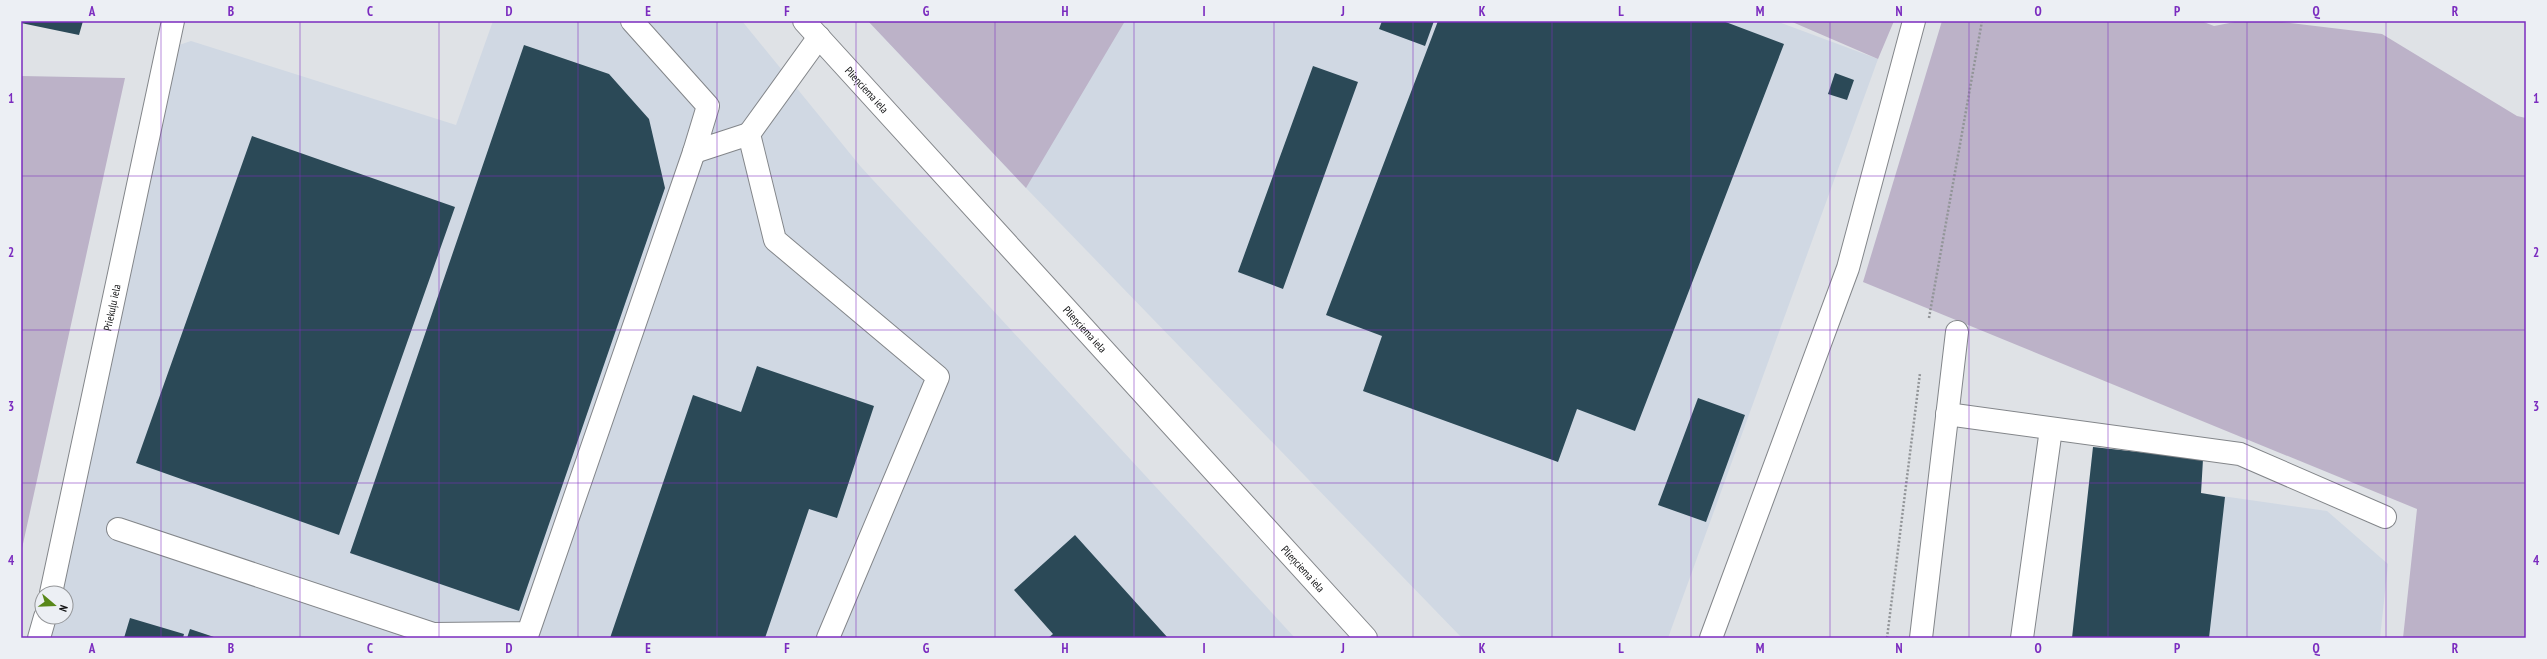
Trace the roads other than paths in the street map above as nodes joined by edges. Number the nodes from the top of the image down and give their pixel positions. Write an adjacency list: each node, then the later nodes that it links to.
1 (173, 21): 13 (street, Priekuļu iela)
2 (632, 21): 7 (street)
3 (804, 21): 5 (street, Plieņciema iela)
4 (1914, 21): 18 (street)
5 (819, 38): 6 (street); 17 (street, Plieņciema iela)
6 (749, 134): 7 (street); 16 (street)
7 (694, 152): 12 (street)
8 (1957, 332): 9 (street)
9 (1947, 414): 10 (street); 19 (street)
10 (2051, 429): 11 (street); 20 (street)
11 (2385, 517)
12 (118, 529)
13 (53, 585)
14 (43, 625): 15 (street)
15 (39, 638)
16 (828, 638)
17 (1366, 638)
18 (1711, 638)
19 (1921, 638)
20 (2022, 638)

